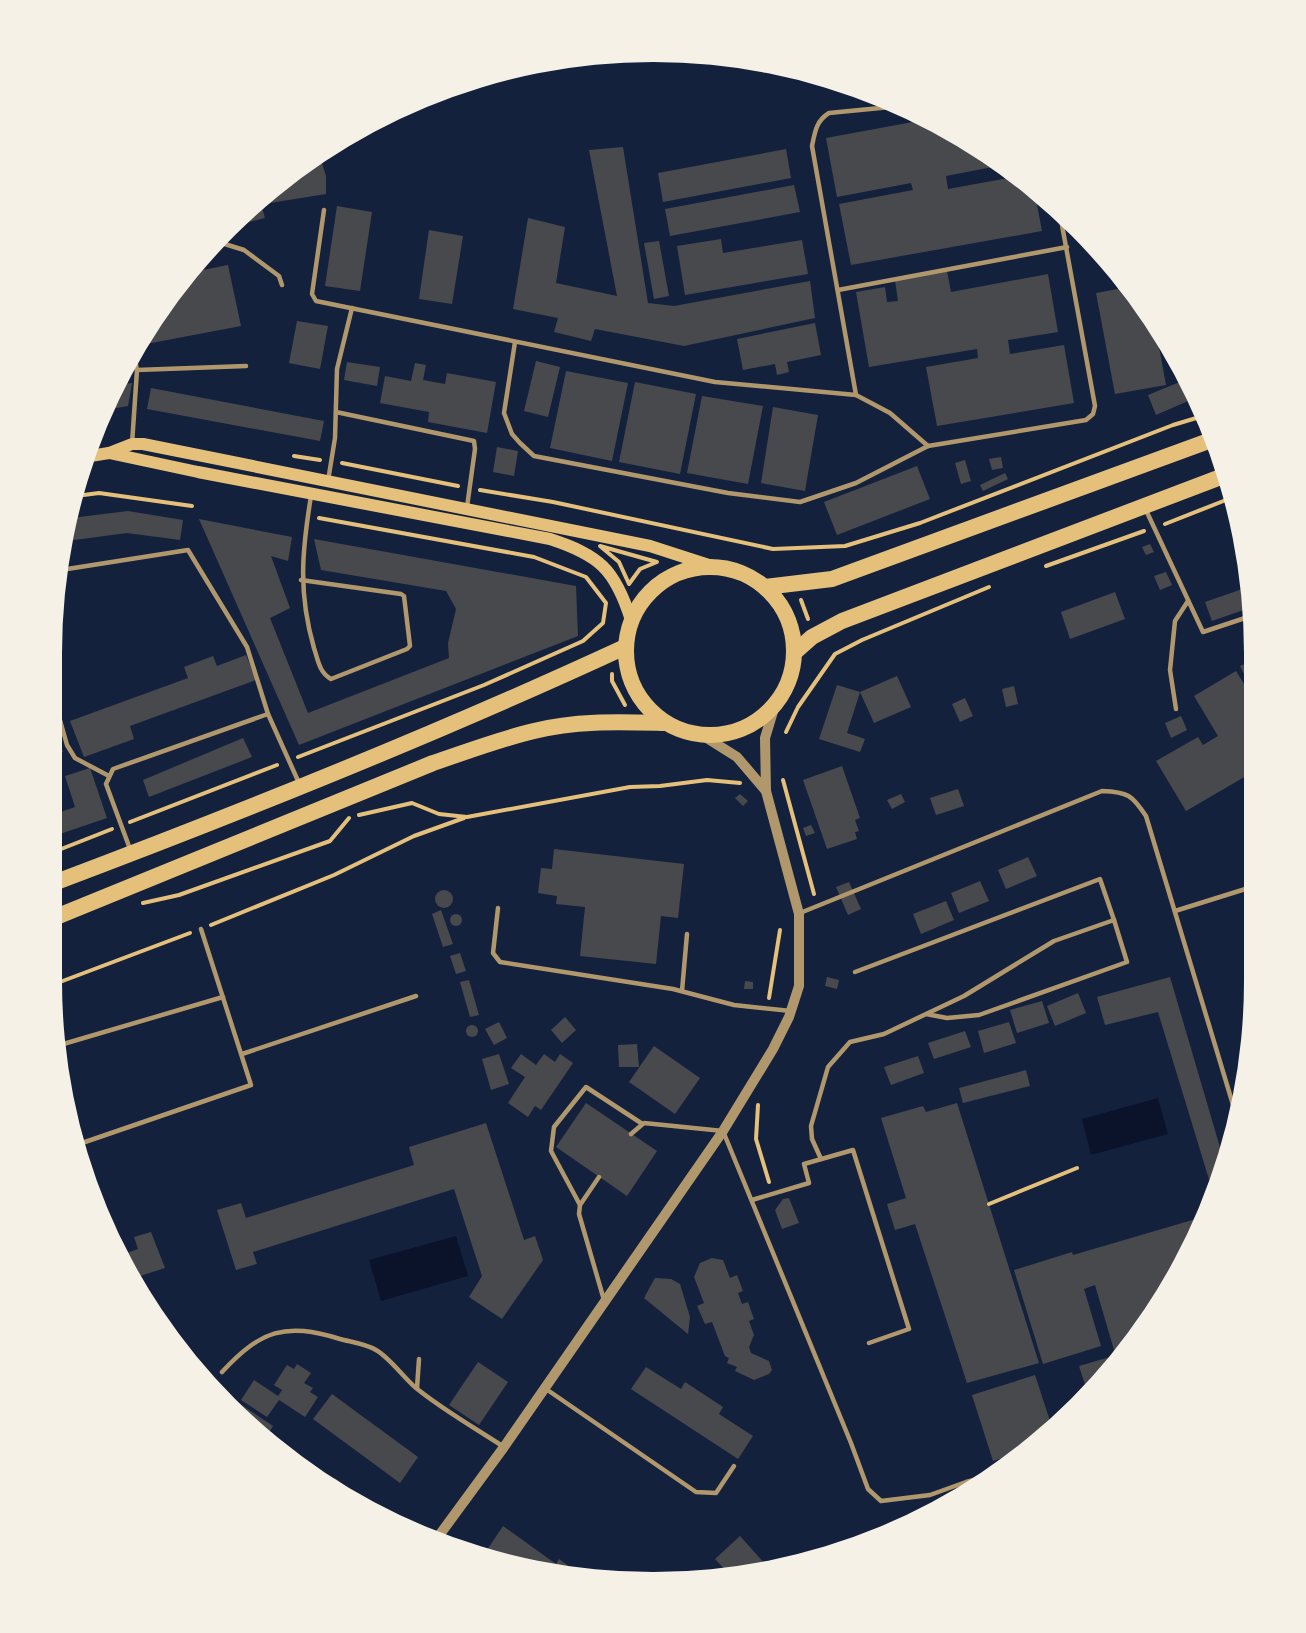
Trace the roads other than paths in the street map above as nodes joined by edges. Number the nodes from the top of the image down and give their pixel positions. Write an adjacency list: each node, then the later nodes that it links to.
1 (881, 108): 7 (lane)
2 (324, 210): 8 (lane)
3 (1062, 227): 5 (lane)
4 (226, 244): 6 (lane)
5 (1066, 247): 7 (lane); 17 (lane)
6 (282, 285)
7 (838, 290): 13 (lane)
8 (352, 308): 9 (lane); 14 (lane)
9 (515, 342): 13 (lane); 17 (lane)
10 (136, 366): 12 (lane)
11 (246, 366): 12 (lane)
12 (137, 370): 16 (lane)
13 (856, 395): 17 (lane)
14 (336, 412): 21 (lane); 24 (lane)
15 (1205, 442): 28 (highway)
16 (132, 444): 18 (main road); 21 (main road)
17 (928, 446)
18 (109, 453): 19 (main road); 22 (main road)
19 (96, 455)
20 (1218, 478): 23 (highway)
21 (328, 481): 24 (main road)
22 (311, 494): 27 (lane); 31 (main road)
23 (1144, 506): 29 (lane); 33 (highway)
24 (467, 508): 25 (main road)
25 (716, 567): 28 (highway); 31 (highway)
26 (68, 569): 36 (lane)
27 (301, 580): 27 (lane)
28 (765, 587): 33 (highway)
29 (1188, 601): 30 (lane); 35 (lane)
30 (1243, 619)
31 (631, 620): 32 (highway)
32 (625, 647): 37 (highway); 41 (highway)
33 (795, 652): 34 (highway)
34 (776, 705): 39 (highway); 42 (street)
35 (1176, 710)
36 (268, 714): 40 (lane); 41 (lane)
37 (666, 723): 39 (highway); 49 (highway)
38 (62, 727): 40 (lane)
39 (702, 735): 42 (street)
40 (109, 776): 43 (lane)
41 (302, 788): 43 (highway)
42 (764, 788): 48 (street)
43 (132, 854): 44 (highway)
44 (62, 880)
45 (1244, 889): 47 (lane)
46 (498, 908): 54 (lane)
47 (1175, 911): 48 (lane); 61 (lane)
48 (799, 914): 57 (street)
49 (62, 915)
50 (1113, 920): 53 (lane); 58 (lane); 58 (lane)
51 (201, 929): 56 (lane)
52 (687, 934): 54 (lane)
53 (855, 972)
54 (682, 991): 57 (lane)
55 (416, 996): 60 (lane)
56 (223, 997): 59 (lane); 60 (lane)
57 (790, 1011): 63 (street)
58 (926, 1014): 66 (lane)
59 (66, 1043)
60 (242, 1054): 65 (lane)
61 (1232, 1099)
62 (641, 1124): 63 (lane); 64 (lane); 69 (lane)
63 (723, 1131): 68 (lane); 70 (street)
64 (631, 1134)
65 (85, 1142)
66 (821, 1159): 68 (lane); 71 (lane)
67 (598, 1177): 69 (lane)
68 (752, 1200): 78 (lane)
69 (580, 1204): 70 (lane)
70 (604, 1301): 74 (street)
71 (868, 1343)
72 (419, 1359): 75 (lane)
73 (222, 1372): 75 (lane)
74 (544, 1387): 76 (street); 77 (lane)
75 (417, 1388): 76 (lane)
76 (504, 1447): 79 (street)
77 (734, 1466)
78 (965, 1483)
79 (442, 1532)

